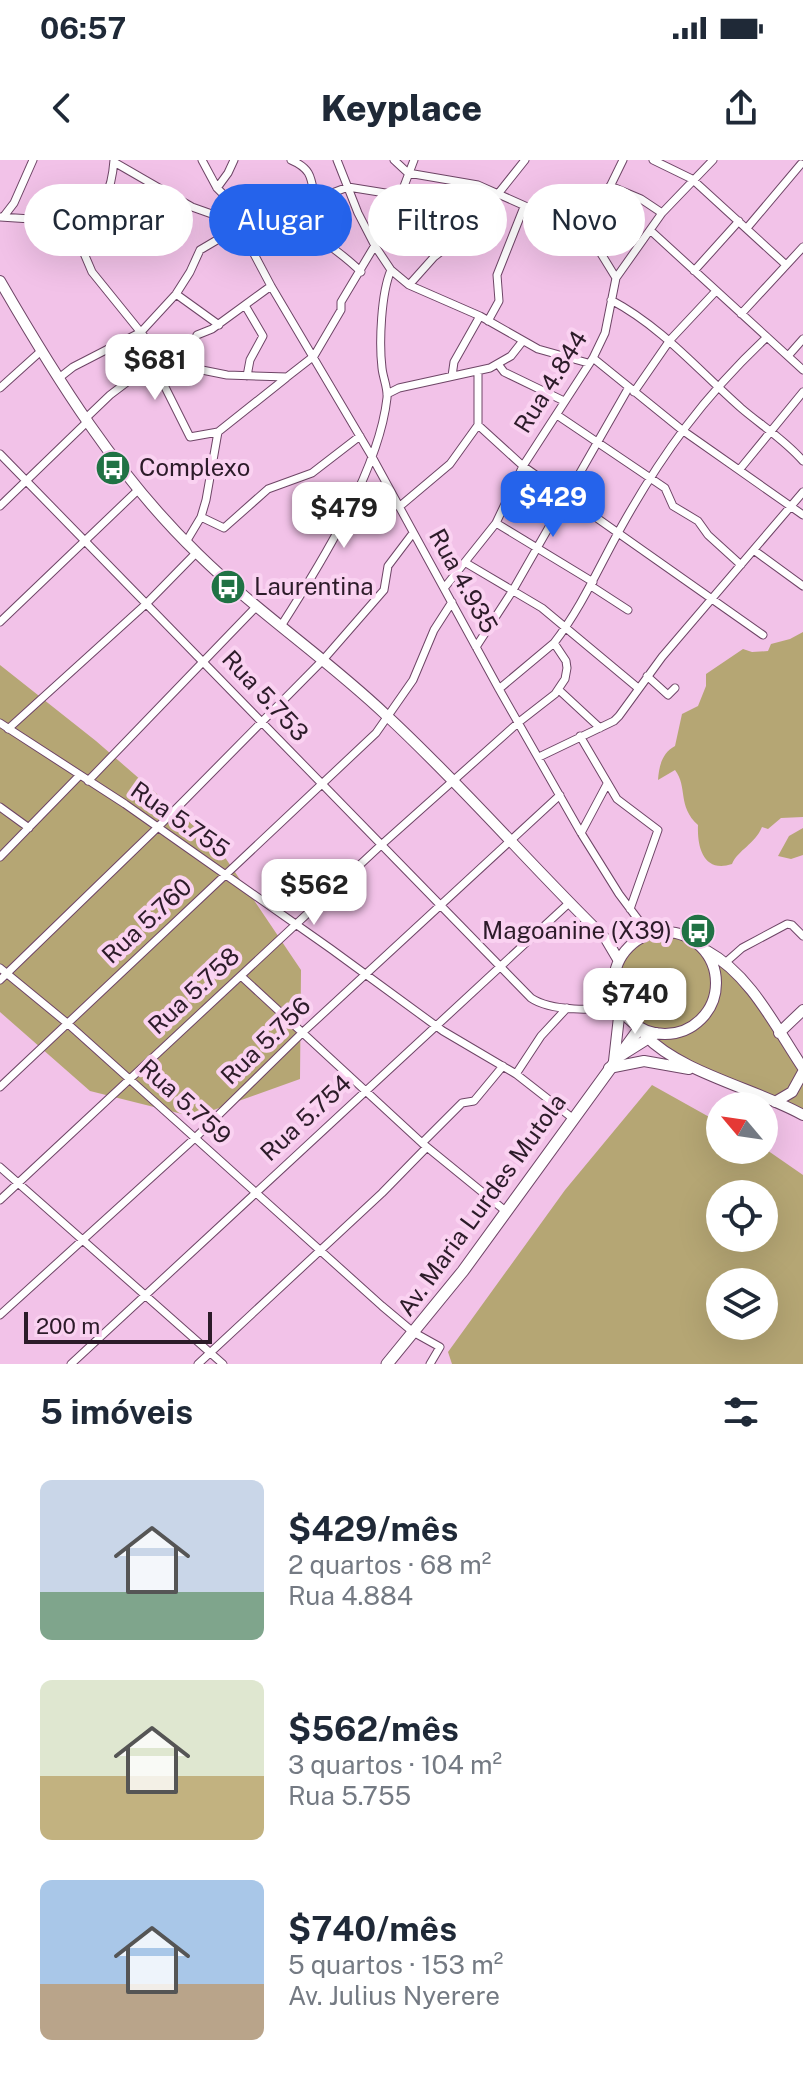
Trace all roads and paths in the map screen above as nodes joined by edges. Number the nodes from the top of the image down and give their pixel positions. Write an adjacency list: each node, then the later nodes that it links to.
1 (33, 160): 30 (street)
2 (202, 160): 18 (street, Rua 4.935)
3 (234, 160): 19 (street)
4 (291, 160): 20 (street)
5 (337, 160): 21 (street)
6 (394, 160): 14 (street)
7 (414, 160): 14 (street)
8 (525, 160): 24 (street)
9 (623, 160): 25 (street)
10 (653, 160): 15 (street)
11 (713, 160): 15 (street, Rua 4.844)
12 (114, 161): 16 (street); 17 (street)
13 (799, 164): 33 (street)
14 (408, 173): 22 (street); 23 (street)
15 (692, 179): 29 (street, Rua 4.844); 32 (street)
16 (108, 184)
17 (152, 184)
18 (215, 184)
19 (219, 184)
20 (312, 184)
21 (347, 184)
22 (405, 184)
23 (472, 184)
24 (506, 184)
25 (611, 184)
26 (352, 196): 35 (street)
27 (645, 202): 29 (street)
28 (523, 210): 59 (street)
29 (662, 213): 34 (street, Rua 4.844)
30 (2, 217): 31 (street)
31 (24, 219)
32 (739, 221): 33 (street); 47 (street)
33 (747, 228): 45 (street)
34 (650, 230): 47 (street); 49 (street, Rua 4.844)
35 (368, 231)
36 (209, 244): 54 (street)
37 (803, 247): 45 (street)
38 (85, 256): 61 (street)
39 (255, 256): 52 (street, Rua 4.935)
40 (346, 256): 48 (street)
41 (370, 256): 48 (street)
42 (384, 256): 46 (street)
43 (435, 256): 51 (street)
44 (603, 256): 49 (street)
45 (785, 264): 57 (street)
46 (391, 270): 51 (street); 83 (street)
47 (694, 271): 53 (street)
48 (361, 272): 67 (street)
49 (616, 278): 55 (street, Rua 4.844)
50 (0, 281): 66 (main road)
51 (409, 285): 58 (street)
52 (271, 286): 56 (street); 67 (street, Rua 4.935)
53 (716, 291): 57 (street); 64 (street)
54 (176, 294): 60 (street); 61 (street)
55 (611, 300): 64 (street); 69 (street, Rua 4.844)
56 (246, 307): 60 (street); 75 (street)
57 (741, 314): 62 (street)
58 (480, 316): 59 (street); 76 (street)
59 (488, 321): 65 (street)
60 (219, 325): 71 (street)
61 (141, 332): 72 (street); 78 (street)
62 (767, 337): 68 (street); 79 (street)
63 (803, 339): 68 (street)
64 (670, 340): 79 (street); 81 (street)
65 (522, 342): 69 (street); 70 (street)
66 (41, 351): 78 (main road); 80 (street)
67 (314, 356): 77 (street); 91 (street, Rua 4.935)
68 (788, 356): 73 (street)
69 (591, 360): 81 (street); 84 (street, Rua 4.844)
70 (498, 364): 74 (street); 84 (street)
71 (182, 366): 72 (street); 75 (street)
72 (159, 367): 86 (street); 90 (street)
73 (803, 370)
74 (478, 372): 76 (street); 87 (street)
75 (247, 376): 77 (street)
76 (452, 376): 83 (street)
77 (287, 377): 90 (street)
78 (59, 378): 86 (main road)
79 (718, 386): 88 (street); 89 (street)
80 (0, 388)
81 (631, 390): 88 (street); 92 (street)
82 (803, 392): 89 (street)
83 (387, 394): 94 (street)
84 (564, 401): 85 (street, Rua 4.844)
85 (557, 415): 92 (street); 96 (street, Rua 4.844)
86 (87, 420): 99 (street); 100 (main road)
87 (478, 425): 96 (street); 105 (street)
88 (682, 430): 97 (street); 98 (street)
89 (769, 430): 95 (street); 97 (street)
90 (218, 432): 107 (street)
91 (360, 436): 94 (street, Rua 4.935); 107 (street)
92 (597, 444): 98 (street); 102 (street)
93 (0, 454): 99 (street, Rua 5.753)
94 (371, 455): 105 (street, Rua 4.935); 128 (street)
95 (803, 461)
96 (523, 466): 102 (street); 108 (street, Rua 4.844)
97 (740, 469): 104 (street)
98 (651, 477): 109 (street); 117 (street)
99 (26, 481): 103 (street); 111 (street, Rua 5.753)
100 (138, 490): 111 (street); 112 (main road)
101 (803, 492): 104 (street)
102 (567, 498): 109 (street); 113 (street)
103 (0, 506)
104 (790, 506): 106 (street); 114 (street)
105 (399, 507): 110 (street, Rua 4.935)
106 (803, 515)
107 (201, 517): 112 (street)
108 (496, 523): 113 (street); 116 (street, Rua 4.844)
109 (618, 532): 118 (street); 122 (street)
110 (413, 533): 120 (street, Rua 4.935); 133 (street)
111 (85, 542): 124 (street, Rua 5.753); 127 (street)
112 (186, 542): 115 (main road)
113 (538, 548): 118 (street); 121 (street)
114 (755, 551): 117 (street); 119 (street)
115 (196, 553): 124 (street); 125 (main road)
116 (466, 563): 120 (street, Rua 4.844); 121 (street)
117 (741, 565): 122 (street)
118 (592, 584): 126 (street); 129 (street)
119 (803, 586)
120 (445, 587): 123 (street, Rua 4.935)
121 (513, 590): 129 (street); 132 (street)
122 (710, 598): 130 (street); 135 (street)
123 (452, 602): 132 (street, Rua 4.935); 140 (street, Rua 5.760)
124 (146, 604): 134 (street, Rua 5.753); 145 (street)
125 (257, 606): 128 (main road); 134 (street)
126 (628, 610)
127 (0, 622)
128 (281, 626): 133 (main road)
129 (565, 628): 131 (street); 136 (street)
130 (763, 635)
131 (554, 643): 138 (street); 139 (street)
132 (476, 647): 138 (street, Rua 4.935)
133 (323, 660): 140 (main road); 143 (street)
134 (205, 662): 143 (street, Rua 5.753); 149 (street)
135 (647, 676): 136 (street); 137 (street)
136 (638, 688): 144 (street)
137 (675, 688)
138 (499, 689): 141 (street, Rua 4.935)
139 (559, 690): 141 (street, Rua 5.758); 144 (street)
140 (388, 716): 150 (main road); 152 (street, Rua 5.760)
141 (519, 722): 147 (street, Rua 4.935); 150 (street, Rua 5.758)
142 (0, 723): 145 (street, Rua 5.755)
143 (262, 723): 152 (street, Rua 5.753); 156 (street)
144 (600, 728): 146 (street)
145 (8, 729): 148 (street, Rua 5.755)
146 (580, 736): 147 (street); 151 (street)
147 (539, 757): 153 (street, Rua 4.935)
148 (80, 775): 149 (street, Rua 5.755); 155 (street)
149 (88, 781): 156 (street, Rua 5.755)
150 (453, 781): 158 (main road); 159 (street, Rua 5.758)
151 (607, 784): 157 (street); 164 (street)
152 (321, 785): 159 (street, Rua 5.753); 161 (street, Rua 5.760)
153 (560, 795): 157 (street, Rua 4.935); 158 (street, Rua 5.756)
154 (0, 807): 155 (street)
155 (29, 828): 160 (street)
156 (157, 828): 161 (street, Rua 5.755); 175 (street)
157 (581, 833): 164 (street, Rua 4.935)
158 (510, 841): 162 (main road); 163 (street, Rua 5.756)
159 (380, 846): 163 (street, Rua 5.753); 165 (street, Rua 5.758)
160 (0, 857)
161 (225, 876): 165 (street, Rua 5.755); 182 (street, Rua 5.760)
162 (569, 903): 168 (main road); 173 (street, Rua 5.754)
163 (439, 907): 173 (street, Rua 5.753); 177 (street, Rua 5.756)
164 (630, 909): 166 (street, Rua 4.935)
165 (295, 924): 176 (street, Rua 5.758); 177 (street, Rua 5.755)
166 (649, 934): 169 (main road); 170 (main road)
167 (803, 936): 172 (street)
168 (606, 939): 169 (main road); 171 (main road)
169 (633, 943): 171 (main road)
170 (702, 948): 172 (main road); 187 (main road)
171 (619, 961): 179 (main road)
172 (725, 963): 185 (main road)
173 (500, 967): 180 (street, Rua 5.753); 183 (street, Rua 5.754)
174 (0, 968): 175 (street, Rua 5.759)
175 (7, 974): 178 (street); 182 (street, Rua 5.759)
176 (241, 976): 186 (street); 193 (street, Rua 5.758)
177 (366, 976): 183 (street, Rua 5.755); 186 (street, Rua 5.756)
178 (0, 980)
179 (619, 1005): 180 (street, Rua 5.753); 184 (main road); 188 (main road)
180 (567, 1008): 191 (street)
181 (803, 1010): 185 (main road)
182 (67, 1023): 193 (street, Rua 5.759); 194 (street, Rua 5.760)
183 (435, 1025): 189 (street, Rua 5.755); 195 (street, Rua 5.754)
184 (638, 1027): 187 (main road); 217 (main road)
185 (781, 1031): 190 (main road)
186 (303, 1032): 195 (street); 201 (street, Rua 5.756)
187 (658, 1035): 188 (main road); 192 (main road)
188 (611, 1065): 192 (main road); 200 (main road, Av. Maria Lurdes Mutola)
189 (503, 1066): 191 (street, Rua 5.755); 202 (street)
190 (803, 1070): 197 (main road)
191 (516, 1074): 200 (street, Rua 5.755)
192 (714, 1077): 196 (main road)
193 (129, 1079): 201 (street, Rua 5.759); 204 (street, Rua 5.758)
194 (0, 1087)
195 (364, 1091): 202 (street); 205 (street, Rua 5.754)
196 (751, 1092)
197 (778, 1100)
198 (778, 1103): 199 (main road)
199 (803, 1115)
200 (571, 1117): 207 (main road, Av. Maria Lurdes Mutola)
201 (195, 1138): 205 (street, Rua 5.759); 208 (street, Rua 5.756)
202 (425, 1145): 207 (street); 209 (street)
203 (0, 1167): 204 (street)
204 (18, 1183): 206 (street, Rua 5.758); 208 (street)
205 (255, 1194): 209 (street, Rua 5.759); 210 (street, Rua 5.754)
206 (0, 1200)
207 (503, 1209): 212 (main road, Av. Maria Lurdes Mutola)
208 (82, 1241): 210 (street); 211 (street, Rua 5.756)
209 (319, 1250): 212 (street, Rua 5.759); 213 (street)
210 (145, 1297): 213 (street); 214 (street, Rua 5.754)
211 (0, 1315)
212 (413, 1332): 217 (main road, Av. Maria Lurdes Mutola); 218 (street, Rua 5.759)
213 (210, 1352): 215 (street); 216 (street)
214 (71, 1364)
215 (198, 1364)
216 (223, 1364)
217 (386, 1364)
218 (430, 1364)

